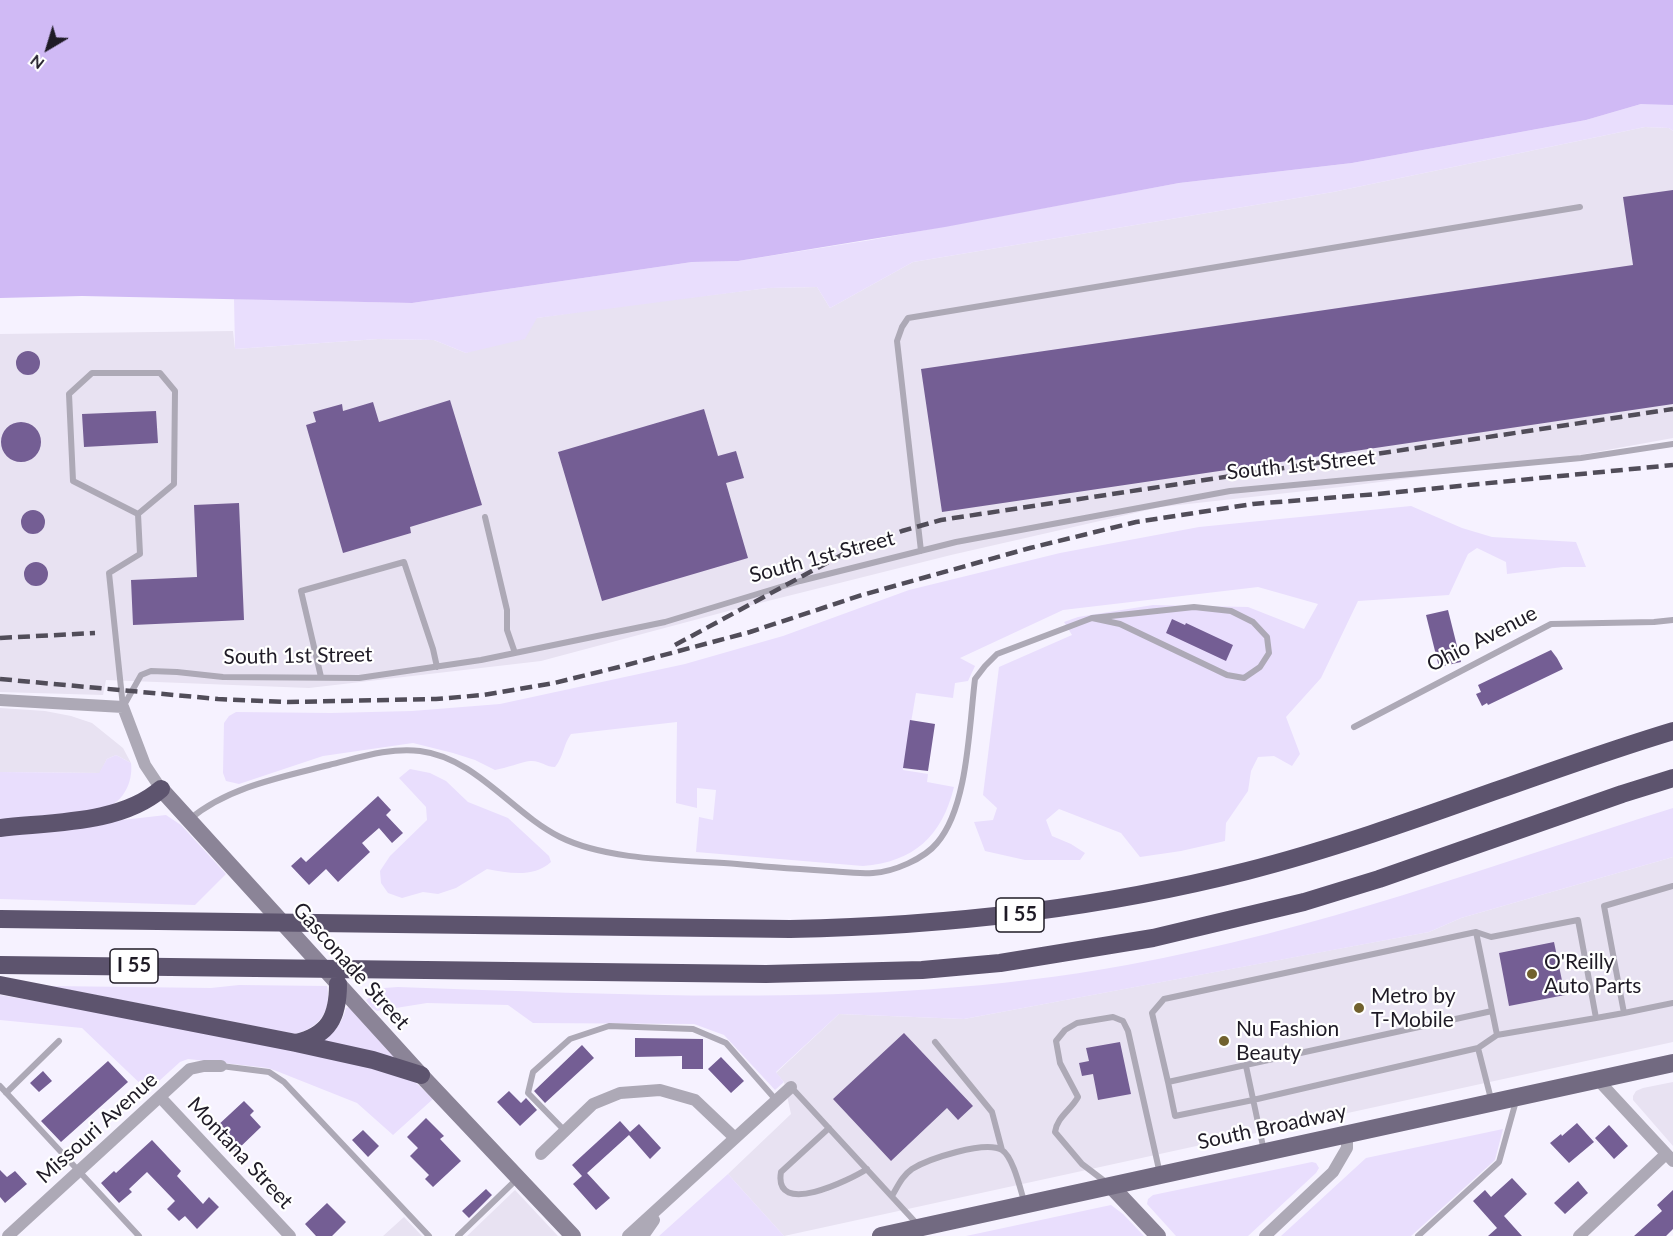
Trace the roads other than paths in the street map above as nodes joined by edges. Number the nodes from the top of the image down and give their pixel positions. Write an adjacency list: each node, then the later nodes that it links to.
1 (1580, 207): 5 (lane)
2 (1673, 444): 5 (lane, South 1st Street)
3 (138, 514): 3 (lane); 12 (lane)
4 (485, 517): 8 (lane)
5 (921, 551): 8 (lane, South 1st Street)
6 (1092, 618): 6 (lane); 17 (lane)
7 (1673, 620): 13 (lane, Ohio Avenue)
8 (515, 653): 9 (lane, South 1st Street)
9 (437, 667): 10 (lane, South 1st Street); 10 (lane)
10 (321, 677): 12 (lane, South 1st Street)
11 (0, 700): 12 (street)
12 (123, 707): 16 (street, Gasconade Street)
13 (1354, 727)
14 (1673, 731): 20 (highway, I 55)
15 (1673, 778): 22 (highway, I 55)
16 (161, 789): 17 (street, Gasconade Street); 18 (highway)
17 (189, 820): 23 (street, Gasconade Street)
18 (0, 828)
19 (1673, 886): 27 (lane)
20 (0, 919)
21 (1476, 932): 26 (lane); 28 (lane); 39 (lane)
22 (0, 964)
23 (338, 984): 32 (highway); 37 (street, Gasconade Street)
24 (0, 986): 32 (highway)
25 (1673, 1003): 27 (lane)
26 (1492, 1011): 29 (lane); 36 (lane)
27 (1624, 1013): 28 (lane)
28 (1596, 1018): 29 (lane)
29 (1497, 1035): 33 (lane)
30 (59, 1041): 42 (lane)
31 (935, 1042): 52 (lane)
32 (296, 1043): 37 (highway)
33 (1478, 1048): 46 (lane); 47 (lane)
34 (1673, 1063): 38 (main road, South Broadway)
35 (221, 1066): 43 (street, Missouri Avenue); 68 (lane)
36 (1246, 1066): 39 (lane); 46 (lane)
37 (421, 1075): 59 (street, Gasconade Street)
38 (1598, 1080): 44 (main road, South Broadway); 55 (street)
39 (1168, 1082): 46 (lane)
40 (0, 1086): 42 (lane)
41 (790, 1087): 45 (street); 48 (lane)
42 (6, 1093): 57 (lane)
43 (160, 1097): 57 (street, Missouri Avenue); 67 (street, Montana Street)
44 (1516, 1097): 47 (main road, South Broadway); 76 (lane)
45 (776, 1100): 49 (lane); 51 (street)
46 (1253, 1100): 53 (lane)
47 (1492, 1103): 50 (main road, South Broadway)
48 (829, 1128): 56 (lane); 56 (lane)
49 (565, 1131): 51 (street); 54 (street)
50 (1347, 1134): 53 (main road, South Broadway); 75 (street)
51 (735, 1138): 62 (street)
52 (1002, 1150): 61 (lane); 63 (lane)
53 (1264, 1152): 58 (main road, South Broadway)
54 (541, 1154)
55 (1670, 1157): 77 (street)
56 (867, 1169): 61 (lane)
57 (79, 1171): 65 (street, Missouri Avenue); 66 (lane)
58 (1160, 1175): 60 (main road, South Broadway); 60 (lane)
59 (518, 1177): 69 (lane); 70 (street, Gasconade Street)
60 (1111, 1186): 63 (main road, South Broadway); 74 (street)
61 (892, 1196): 64 (lane)
62 (669, 1199): 71 (street); 72 (street)
63 (1026, 1204): 64 (main road, South Broadway)
64 (921, 1227): 73 (main road, South Broadway)
65 (8, 1236)
66 (139, 1236)
67 (290, 1236)
68 (429, 1236)
69 (458, 1236)
70 (573, 1236)
71 (628, 1236)
72 (643, 1236)
73 (880, 1236)
74 (1158, 1236)
75 (1266, 1236)
76 (1418, 1236)
77 (1579, 1236)

